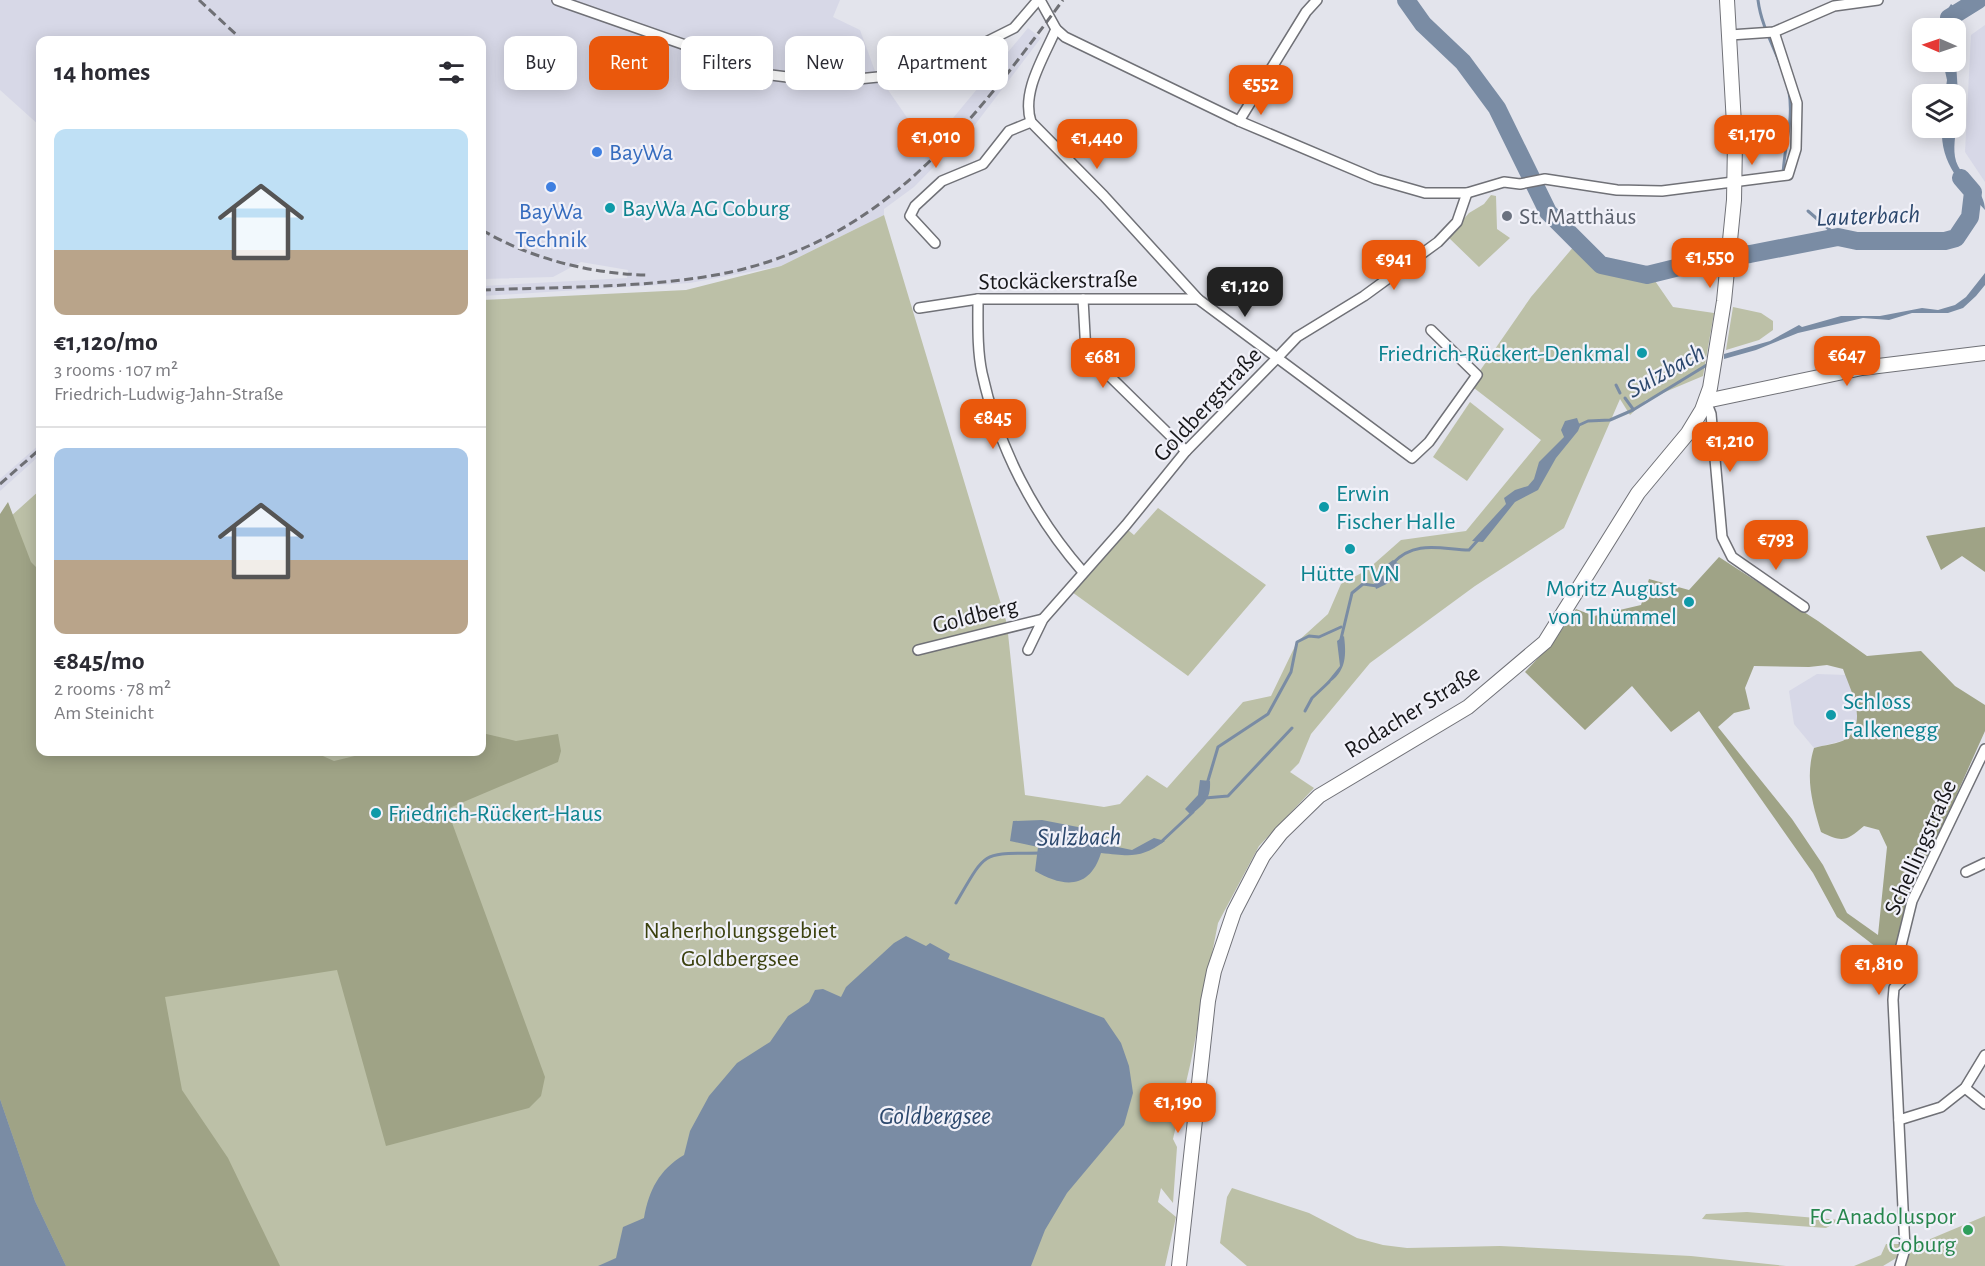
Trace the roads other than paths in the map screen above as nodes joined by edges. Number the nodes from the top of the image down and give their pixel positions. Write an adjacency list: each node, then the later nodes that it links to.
1 (557, 0): 2 (street)
2 (1039, 0): 6 (street)
3 (1317, 0): 9 (street)
4 (1727, 0): 8 (street, Rodacher Straße)
5 (1878, 0): 7 (street)
6 (1056, 29): 9 (street); 10 (street)
7 (1768, 33): 8 (street); 11 (street)
8 (1730, 35): 11 (street, Rodacher Straße)
9 (1239, 121): 12 (street)
10 (1030, 122): 13 (street); 16 (street)
11 (1735, 183): 12 (street); 21 (street, Rodacher Straße)
12 (1467, 193): 20 (street, Goldbergstraße)
13 (935, 243)
14 (978, 299): 15 (street, Stockäckerstraße); 17 (street, Stockäckerstraße); 23 (street)
15 (1083, 299): 16 (street, Stockäckerstraße); 22 (street)
16 (1198, 299): 20 (street)
17 (919, 308)
18 (1431, 330): 20 (street)
19 (1985, 353): 21 (street)
20 (1276, 358): 22 (street, Goldbergstraße)
21 (1706, 401): 24 (street); 36 (street, Rodacher Straße)
22 (1186, 451): 23 (street, Goldbergstraße)
23 (1083, 572): 25 (street, Goldbergstraße)
24 (1804, 607)
25 (1043, 619): 26 (street, Goldberg); 27 (street, Goldbergstraße)
26 (918, 650)
27 (1028, 650)
28 (1985, 749): 29 (street, Schellingstraße)
29 (1982, 769): 35 (street, Schellingstraße)
30 (1985, 863): 31 (street)
31 (1966, 872)
32 (1985, 1055): 33 (street)
33 (1965, 1089): 34 (street); 35 (street)
34 (1985, 1104)
35 (1899, 1120): 37 (street, Schellingstraße)
36 (1179, 1266)
37 (1900, 1266)

